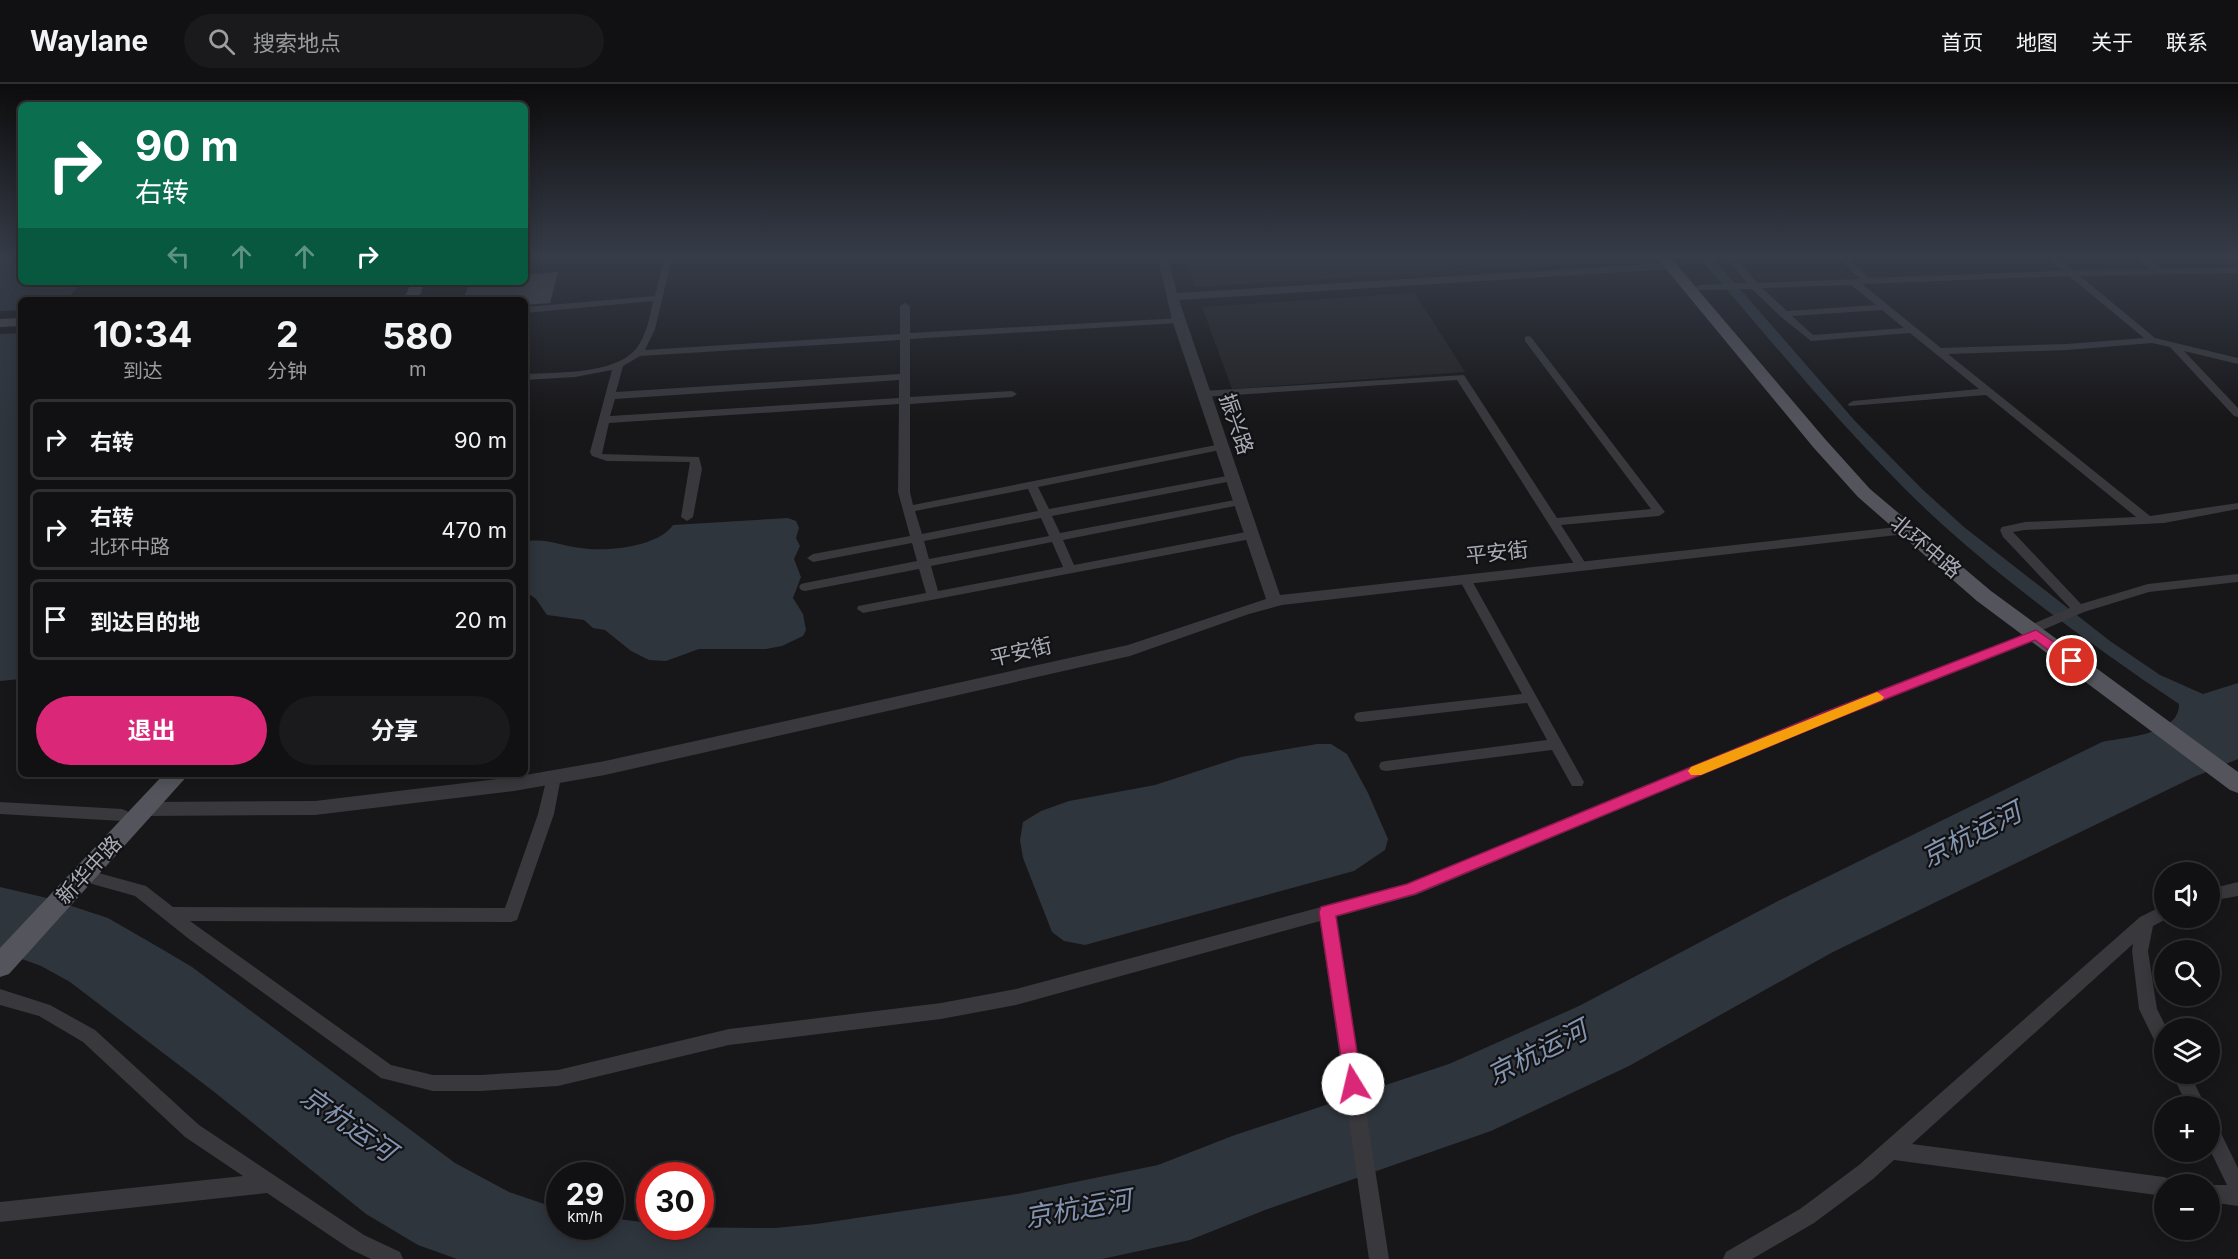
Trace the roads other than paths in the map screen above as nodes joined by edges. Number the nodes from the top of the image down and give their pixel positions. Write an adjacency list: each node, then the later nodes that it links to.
1 (653, 313): 19 (street)
2 (905, 313): 14 (street)
3 (1176, 313): 10 (street, 振兴路)
4 (1713, 313): 42 (main road, 北环中路)
5 (1721, 313): 57 (main road, 北环中路)
6 (1800, 313): 9 (street)
7 (1892, 313): 13 (street)
8 (2119, 313): 16 (street)
9 (1783, 314): 13 (street)
10 (1178, 320): 14 (street); 26 (street, 振兴路)
11 (0, 322): 12 (main road)
12 (18, 322)
13 (1913, 330): 18 (street)
14 (905, 336): 19 (street); 23 (street)
15 (1528, 339): 41 (street)
16 (2152, 340): 17 (street); 18 (street)
17 (2174, 346): 20 (street); 30 (street)
18 (1939, 351): 24 (street)
19 (638, 353): 21 (street)
20 (2238, 361)
21 (618, 366): 22 (street); 27 (street)
22 (528, 377)
23 (904, 377): 27 (street); 28 (street)
24 (1990, 391): 29 (street); 40 (street)
25 (1012, 394): 28 (street)
26 (1203, 394): 32 (street, 振兴路); 41 (street)
27 (610, 396): 31 (street)
28 (904, 400): 31 (street); 37 (street)
29 (1853, 404)
30 (2238, 414)
31 (604, 420): 39 (street)
32 (1221, 447): 33 (street, 振兴路); 34 (street)
33 (1232, 478): 35 (street, 振兴路); 38 (street)
34 (1032, 485): 37 (street); 38 (street)
35 (1240, 502): 43 (street, 振兴路); 45 (street)
36 (2238, 506): 40 (street)
37 (909, 509): 44 (street)
38 (1045, 514): 44 (street); 45 (street)
39 (687, 517)
40 (2147, 520): 56 (street)
41 (1554, 522): 48 (street)
42 (1905, 530): 48 (street, 平安街); 57 (main road, 北环中路)
43 (1251, 535): 49 (street); 54 (street, 振兴路)
44 (916, 538): 46 (street); 47 (street)
45 (1056, 538): 47 (street); 49 (street)
46 (813, 558)
47 (923, 564): 52 (street); 53 (street)
48 (1582, 567): 51 (street, 平安街)
49 (1070, 569): 53 (street)
50 (2238, 578): 56 (street)
51 (1465, 579): 54 (street, 平安街); 58 (street)
52 (805, 587)
53 (933, 596): 55 (street)
54 (1274, 601): 64 (street, 平安街)
55 (863, 609)
56 (2079, 609): 57 (street)
57 (2038, 630): 65 (main road, 北环中路); 73 (street)
58 (1531, 698): 59 (street); 60 (street)
59 (1361, 717)
60 (1556, 744): 61 (street); 66 (street)
61 (1386, 766)
62 (157, 777): 69 (main road, 新华中路)
63 (175, 777): 68 (main road, 新华中路)
64 (554, 777): 68 (street, 平安街); 74 (street)
65 (2237, 779)
66 (1577, 782)
67 (0, 808): 69 (street)
68 (146, 809): 70 (main road, 新华中路)
69 (122, 815): 70 (main road, 新华中路)
70 (70, 884): 74 (street); 77 (main road, 新华中路)
71 (2238, 889): 72 (street)
72 (2220, 893)
73 (1327, 912): 74 (street); 89 (street)
74 (170, 914)
75 (2154, 918): 76 (street)
76 (2146, 922): 79 (street); 80 (street)
77 (2, 956)
78 (0, 997): 82 (street)
79 (2154, 1021)
80 (1891, 1150): 83 (street); 90 (street)
81 (2220, 1151): 84 (street)
82 (270, 1183): 87 (street); 88 (street)
83 (2154, 1186)
84 (2238, 1188)
85 (2220, 1193): 86 (street)
86 (2238, 1196)
87 (0, 1212)
88 (393, 1259)
89 (1379, 1259)
90 (1733, 1259)

